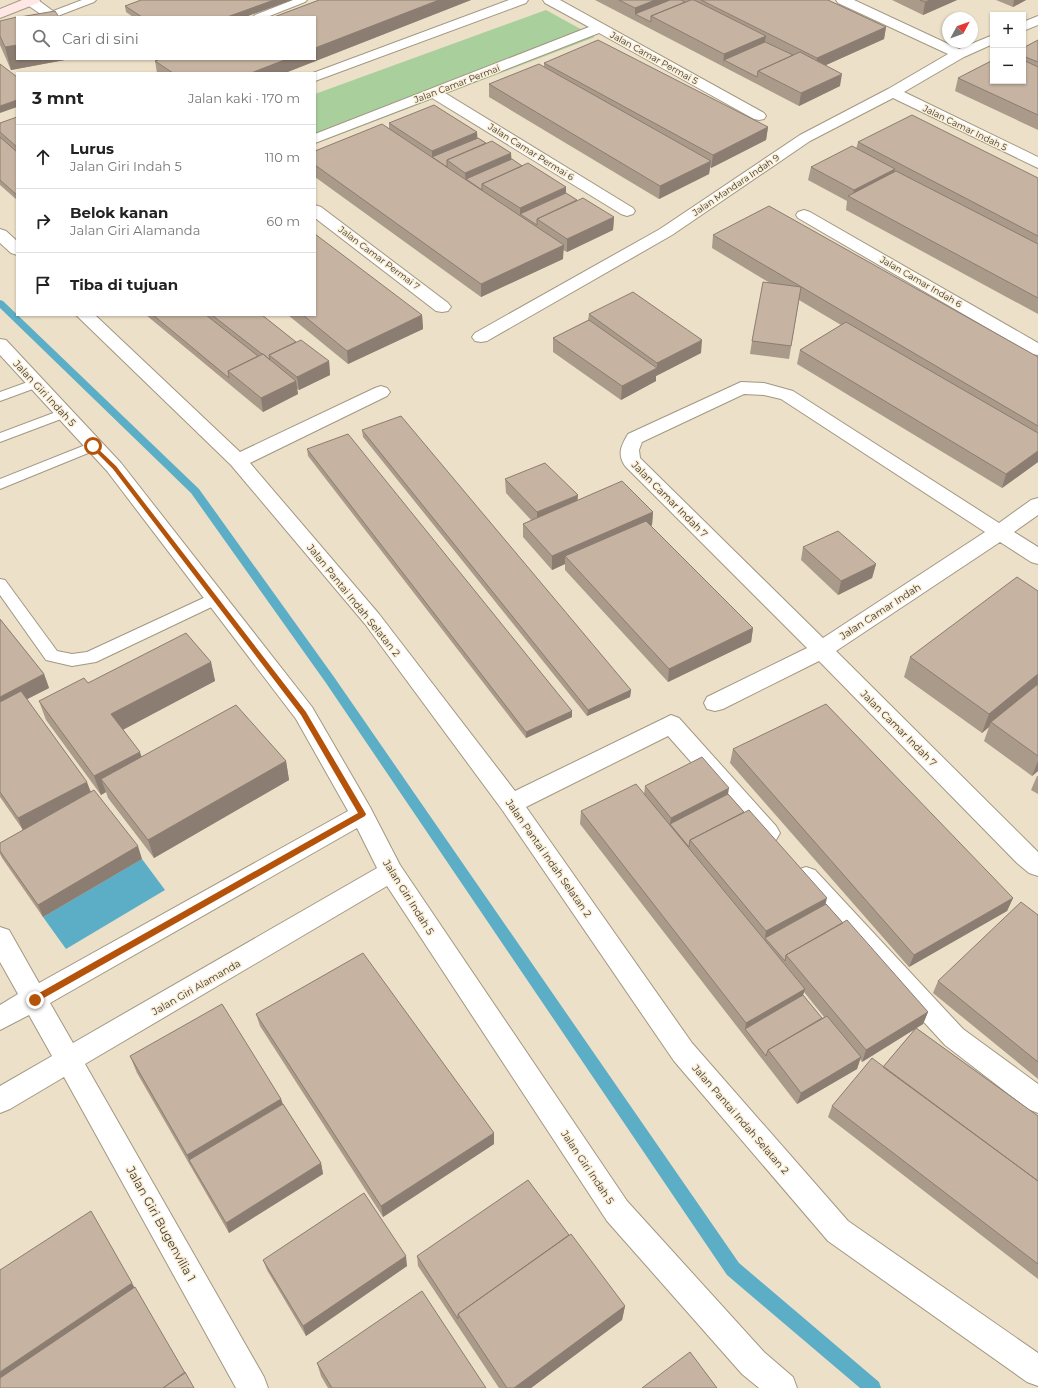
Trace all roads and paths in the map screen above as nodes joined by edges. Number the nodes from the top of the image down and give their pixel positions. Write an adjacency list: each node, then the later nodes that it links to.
1 (32, 0): 7 (main road); 8 (street)
2 (91, 0): 8 (lane)
3 (302, 0): 9 (lane)
4 (520, 0): 15 (street)
5 (550, 0): 12 (street, Jalan Camar Permai 5)
6 (843, 0): 14 (street)
7 (0, 14)
8 (53, 16)
9 (261, 16)
10 (1038, 20): 11 (street)
11 (1026, 26)
12 (599, 28): 17 (street, Jalan Camar Permai); 18 (street, Jalan Camar Permai 5)
13 (990, 41): 14 (street, Jalan Mandara Indah 9)
14 (959, 54): 16 (street, Jalan Mandara Indah 9)
15 (316, 77)
16 (893, 92): 20 (street, Jalan Camar Indah 5); 28 (street, Jalan Mandara Indah 9)
17 (434, 93): 19 (street, Jalan Camar Permai); 22 (street, Jalan Camar Permai 6)
18 (759, 116)
19 (316, 139)
20 (1038, 164)
21 (316, 211): 26 (street, Jalan Camar Permai 7)
22 (627, 211)
23 (804, 215): 30 (street, Jalan Camar Indah 6)
24 (0, 234): 25 (street)
25 (16, 249)
26 (442, 307)
27 (86, 316): 37 (street, Jalan Pantai Indah Selatan 2)
28 (481, 337)
29 (2, 350): 31 (street, Jalan Giri Indah 5)
30 (1038, 350)
31 (36, 383): 33 (lane); 34 (street, Jalan Giri Indah 5)
32 (382, 392): 37 (street)
33 (0, 397)
34 (64, 413): 35 (lane); 36 (street, Jalan Giri Indah 5)
35 (0, 438)
36 (93, 446): 38 (lane); 43 (street, Jalan Giri Indah 5)
37 (238, 461): 46 (street, Jalan Pantai Indah Selatan 2)
38 (0, 484)
39 (1038, 505): 40 (street, Jalan Camar Indah)
40 (1000, 532): 41 (street, Jalan Camar Indah 7); 44 (street, Jalan Camar Indah); 44 (street, Jalan Camar Indah 7)
41 (1038, 557)
42 (0, 584): 43 (lane)
43 (215, 599): 47 (street, Jalan Giri Indah 5)
44 (822, 650): 45 (street, Jalan Camar Indah); 48 (street, Jalan Camar Indah 7)
45 (715, 703)
46 (511, 804): 55 (street); 56 (street, Jalan Pantai Indah Selatan 2)
47 (362, 814): 49 (street, Jalan Giri Indah 5); 51 (street)
48 (1038, 866)
49 (391, 872): 53 (street, Jalan Giri Alamanda); 58 (street, Jalan Giri Indah 5)
50 (0, 938): 51 (street, Jalan Giri Bugenvilia 1)
51 (35, 1000): 52 (street); 53 (street, Jalan Giri Bugenvilia 1)
52 (0, 1018)
53 (70, 1061): 54 (street, Jalan Giri Alamanda); 57 (street, Jalan Giri Bugenvilia 1)
54 (0, 1100)
55 (1038, 1100)
56 (1038, 1370)
57 (253, 1388)
58 (782, 1388)

